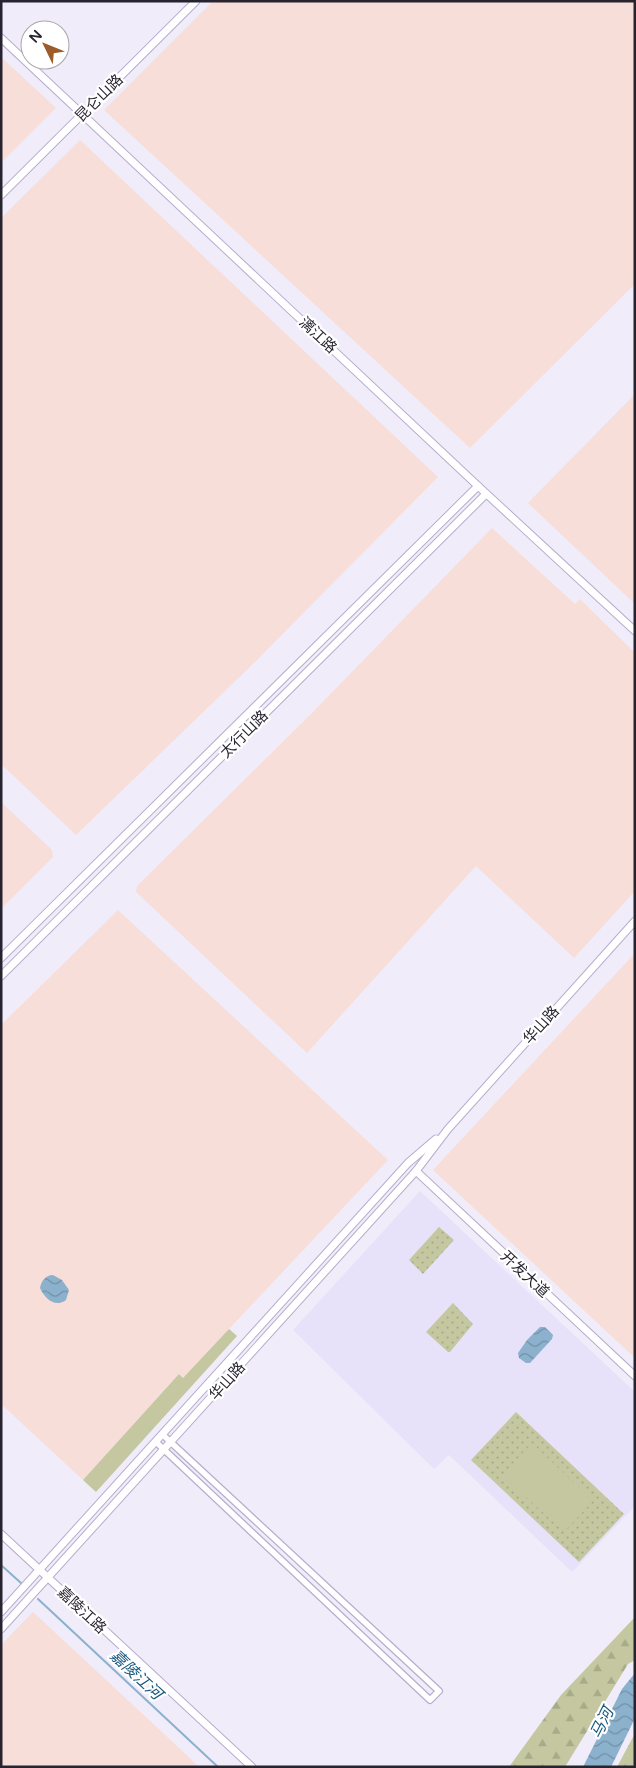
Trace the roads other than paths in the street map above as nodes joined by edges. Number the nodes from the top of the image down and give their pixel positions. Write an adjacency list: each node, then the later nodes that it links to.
1 (196, 1): 3 (street, 昆仑山路)
2 (1, 38): 3 (street, 漓江路)
3 (83, 114): 4 (street, 昆仑山路); 5 (street, 漓江路)
4 (1, 195)
5 (478, 486): 6 (street, 漓江路); 9 (street, 太行山路)
6 (486, 494): 7 (street, 漓江路); 10 (street, 太行山路)
7 (635, 631)
8 (635, 921): 11 (street, 华山路)
9 (1, 958)
10 (1, 976)
11 (448, 1129): 12 (street, 华山路); 14 (street, 华山路)
12 (416, 1171): 13 (street, 开发大道); 16 (street, 华山路)
13 (635, 1376)
14 (163, 1435): 15 (street, 华山路); 16 (street)
15 (156, 1442): 17 (street); 19 (street, 华山路)
16 (171, 1442): 17 (street, 华山路); 17 (street)
17 (164, 1450): 20 (street, 华山路)
18 (1, 1534): 19 (street, 嘉陵江路)
19 (40, 1571): 20 (street, 嘉陵江路); 21 (street, 华山路)
20 (49, 1579): 22 (street, 华山路); 23 (street, 嘉陵江路)
21 (1, 1612)
22 (1, 1630)
23 (252, 1767)

